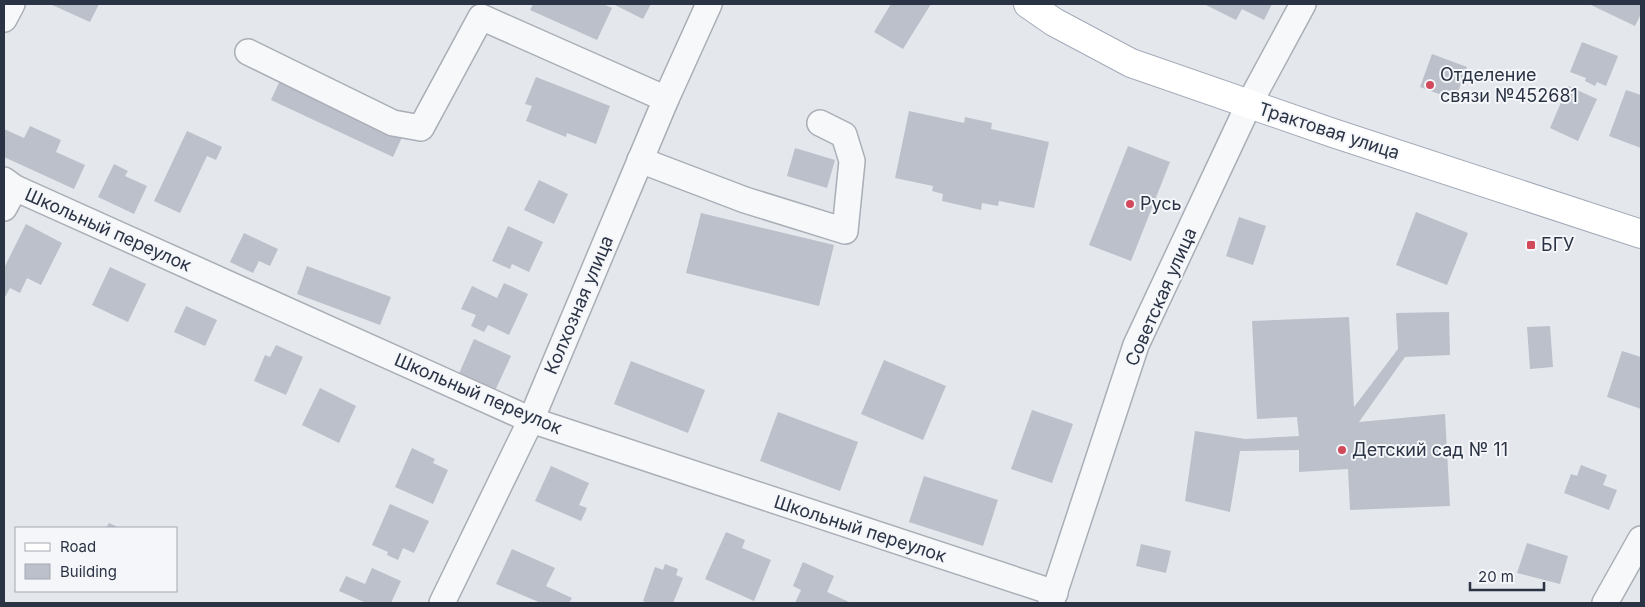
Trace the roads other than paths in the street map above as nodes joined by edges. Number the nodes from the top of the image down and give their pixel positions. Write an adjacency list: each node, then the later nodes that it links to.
1 (12, 4): 5 (street)
2 (709, 4): 7 (street, Колхозная улица)
3 (1028, 4): 8 (main road, Трактовая улица)
4 (1303, 4): 8 (street, Советская улица)
5 (4, 19)
6 (248, 52): 7 (street)
7 (666, 99): 10 (street, Колхозная улица)
8 (1249, 104): 12 (main road, Трактовая улица); 15 (street, Советская улица)
9 (820, 123): 10 (street)
10 (640, 160): 13 (street, Колхозная улица)
11 (7, 192): 13 (street, Школьный переулок)
12 (1641, 234)
13 (531, 420): 15 (street, Школьный переулок); 16 (street, Колхозная улица)
14 (1641, 539): 17 (street)
15 (1053, 598)
16 (442, 603)
17 (1605, 603)

